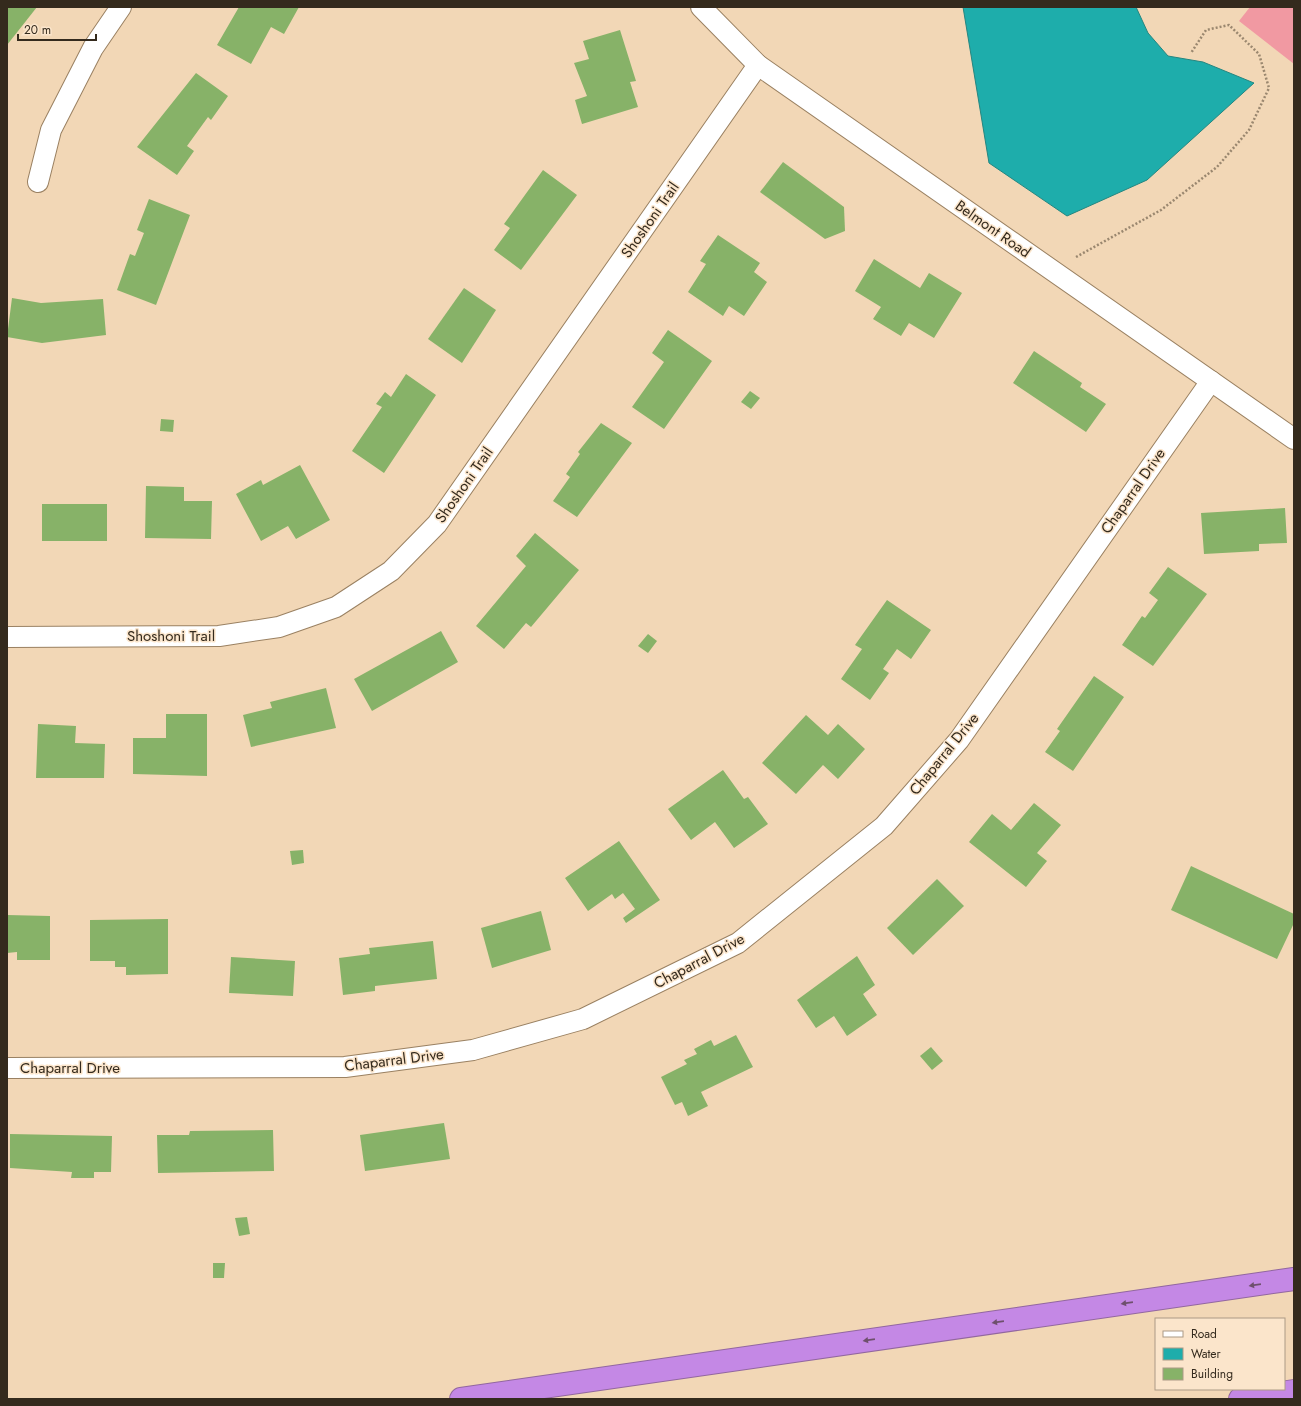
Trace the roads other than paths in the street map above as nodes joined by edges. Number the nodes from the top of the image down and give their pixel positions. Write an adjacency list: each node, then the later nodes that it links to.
1 (121, 7): 4 (street)
2 (701, 7): 3 (street, Belmont Road)
3 (758, 65): 5 (street, Belmont Road); 7 (street, Shoshoni Trail)
4 (38, 182)
5 (1211, 381): 6 (street, Belmont Road); 8 (street, Chaparral Drive)
6 (1294, 439)
7 (7, 637)
8 (7, 1068)
9 (1294, 1279): 11 (highway, one-way to 11)
10 (1294, 1391): 12 (highway)
11 (461, 1399)
12 (1240, 1399)

